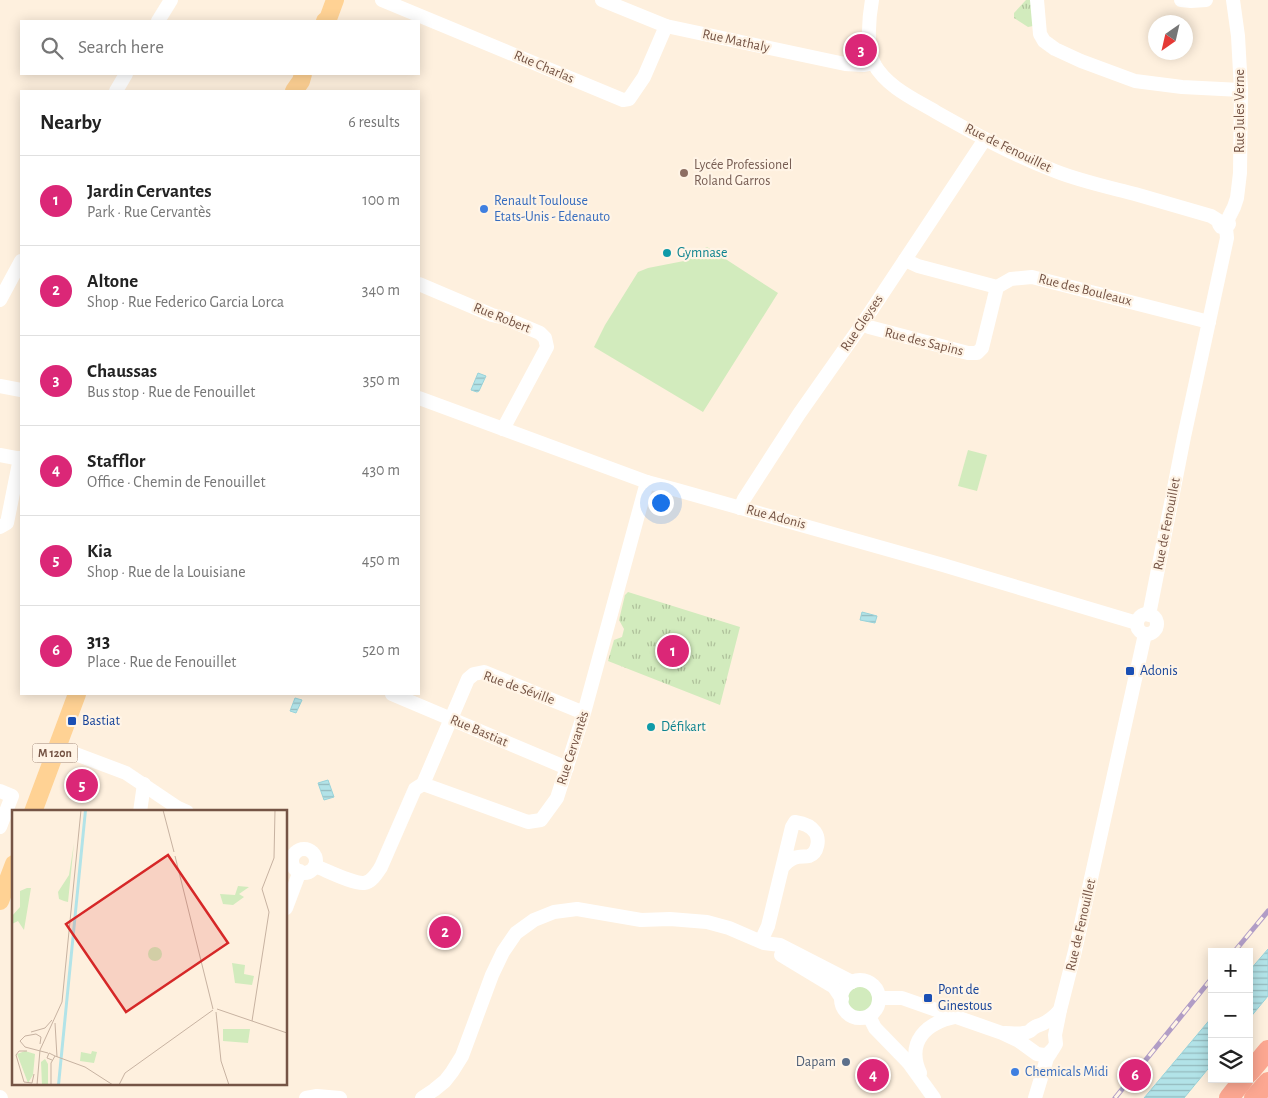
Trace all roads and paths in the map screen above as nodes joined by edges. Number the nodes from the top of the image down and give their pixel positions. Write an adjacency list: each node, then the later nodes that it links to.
1 (171, 0): 11 (street)
2 (325, 0): 12 (main road)
3 (335, 0): 13 (main road)
4 (382, 0): 14 (street, Rue Charlas)
5 (602, 0): 14 (street, Rue Mathaly)
6 (872, 0): 15 (street, Rue de Fenouillet)
7 (1037, 0): 18 (street)
8 (1181, 0): 9 (street)
9 (1206, 0)
10 (1233, 0): 18 (street, Rue Jules Verne)
11 (159, 20)
12 (320, 20)
13 (326, 20)
14 (666, 26): 15 (street, Rue Mathaly)
15 (874, 63): 19 (street, Rue de Fenouillet)
16 (125, 75): 17 (street)
17 (117, 90)
18 (1241, 90): 20 (street, Rue Jules Verne)
19 (985, 139): 20 (street, Rue de Fenouillet); 21 (street, Rue Gleyses)
20 (1224, 223): 26 (street, Rue de Fenouillet)
21 (905, 260): 24 (street); 27 (street, Rue Gleyses)
22 (20, 262): 25 (street)
23 (420, 284): 31 (street, Rue Robert)
24 (997, 288): 26 (street, Rue des Bouleaux); 27 (street, Rue des Sapins)
25 (0, 300)
26 (1209, 322): 38 (street, Rue de Fenouillet)
27 (863, 323): 36 (street, Rue Gleyses)
28 (0, 386): 29 (street)
29 (20, 390)
30 (420, 398): 31 (street, Rue Adonis)
31 (503, 429): 35 (street, Rue Adonis)
32 (0, 455): 33 (street)
33 (20, 459)
34 (20, 464): 37 (street)
35 (646, 482): 36 (street, Rue Adonis); 41 (street, Rue Cervantès)
36 (740, 508): 38 (street, Rue Adonis)
37 (0, 527)
38 (1144, 624): 63 (street, Rue de Fenouillet)
39 (77, 695): 43 (main road, M 120n)
40 (394, 695): 42 (street, Rue Bastiat)
41 (584, 713): 42 (street, Rue de Séville); 44 (street, Rue Cervantès)
42 (451, 719): 44 (street, Rue Bastiat); 46 (street)
43 (57, 747): 45 (street); 48 (main road, M 120n)
44 (567, 768): 46 (street, Rue Cervantès)
45 (144, 784): 49 (street); 50 (street)
46 (423, 784): 53 (street)
47 (6, 794): 51 (street)
48 (34, 810)
49 (140, 810)
50 (183, 810)
51 (0, 827)
52 (290, 854): 53 (street); 56 (street)
53 (315, 866): 56 (street)
54 (782, 868): 59 (street)
55 (12, 869): 57 (main road)
56 (300, 871): 58 (street)
57 (0, 901)
58 (288, 903)
59 (763, 942): 60 (street); 62 (street); 79 (street)
60 (852, 982): 61 (street); 62 (street)
61 (879, 998): 64 (street); 65 (street)
62 (842, 999): 64 (street)
63 (1060, 1010): 66 (street); 68 (street, Rue de Fenouillet)
64 (869, 1016): 76 (street)
65 (955, 1017): 67 (street); 76 (street)
66 (1035, 1028): 67 (street); 68 (street); 69 (street, Rue de Fenouillet)
67 (1002, 1033): 69 (street)
68 (1055, 1035): 71 (street, Rue de Fenouillet)
69 (1031, 1050): 71 (street); 73 (street, Rue de Fenouillet)
70 (1268, 1050): 72 (highway)
71 (1051, 1052): 73 (street, Rue de Fenouillet)
72 (1253, 1068)
73 (1040, 1080): 80 (street, Rue de Fenouillet)
74 (1268, 1082): 82 (highway)
75 (1241, 1083): 81 (highway)
76 (931, 1094)
77 (306, 1098): 78 (street)
78 (340, 1098)
79 (422, 1098)
80 (1035, 1098)
81 (1229, 1098)
82 (1254, 1098)

